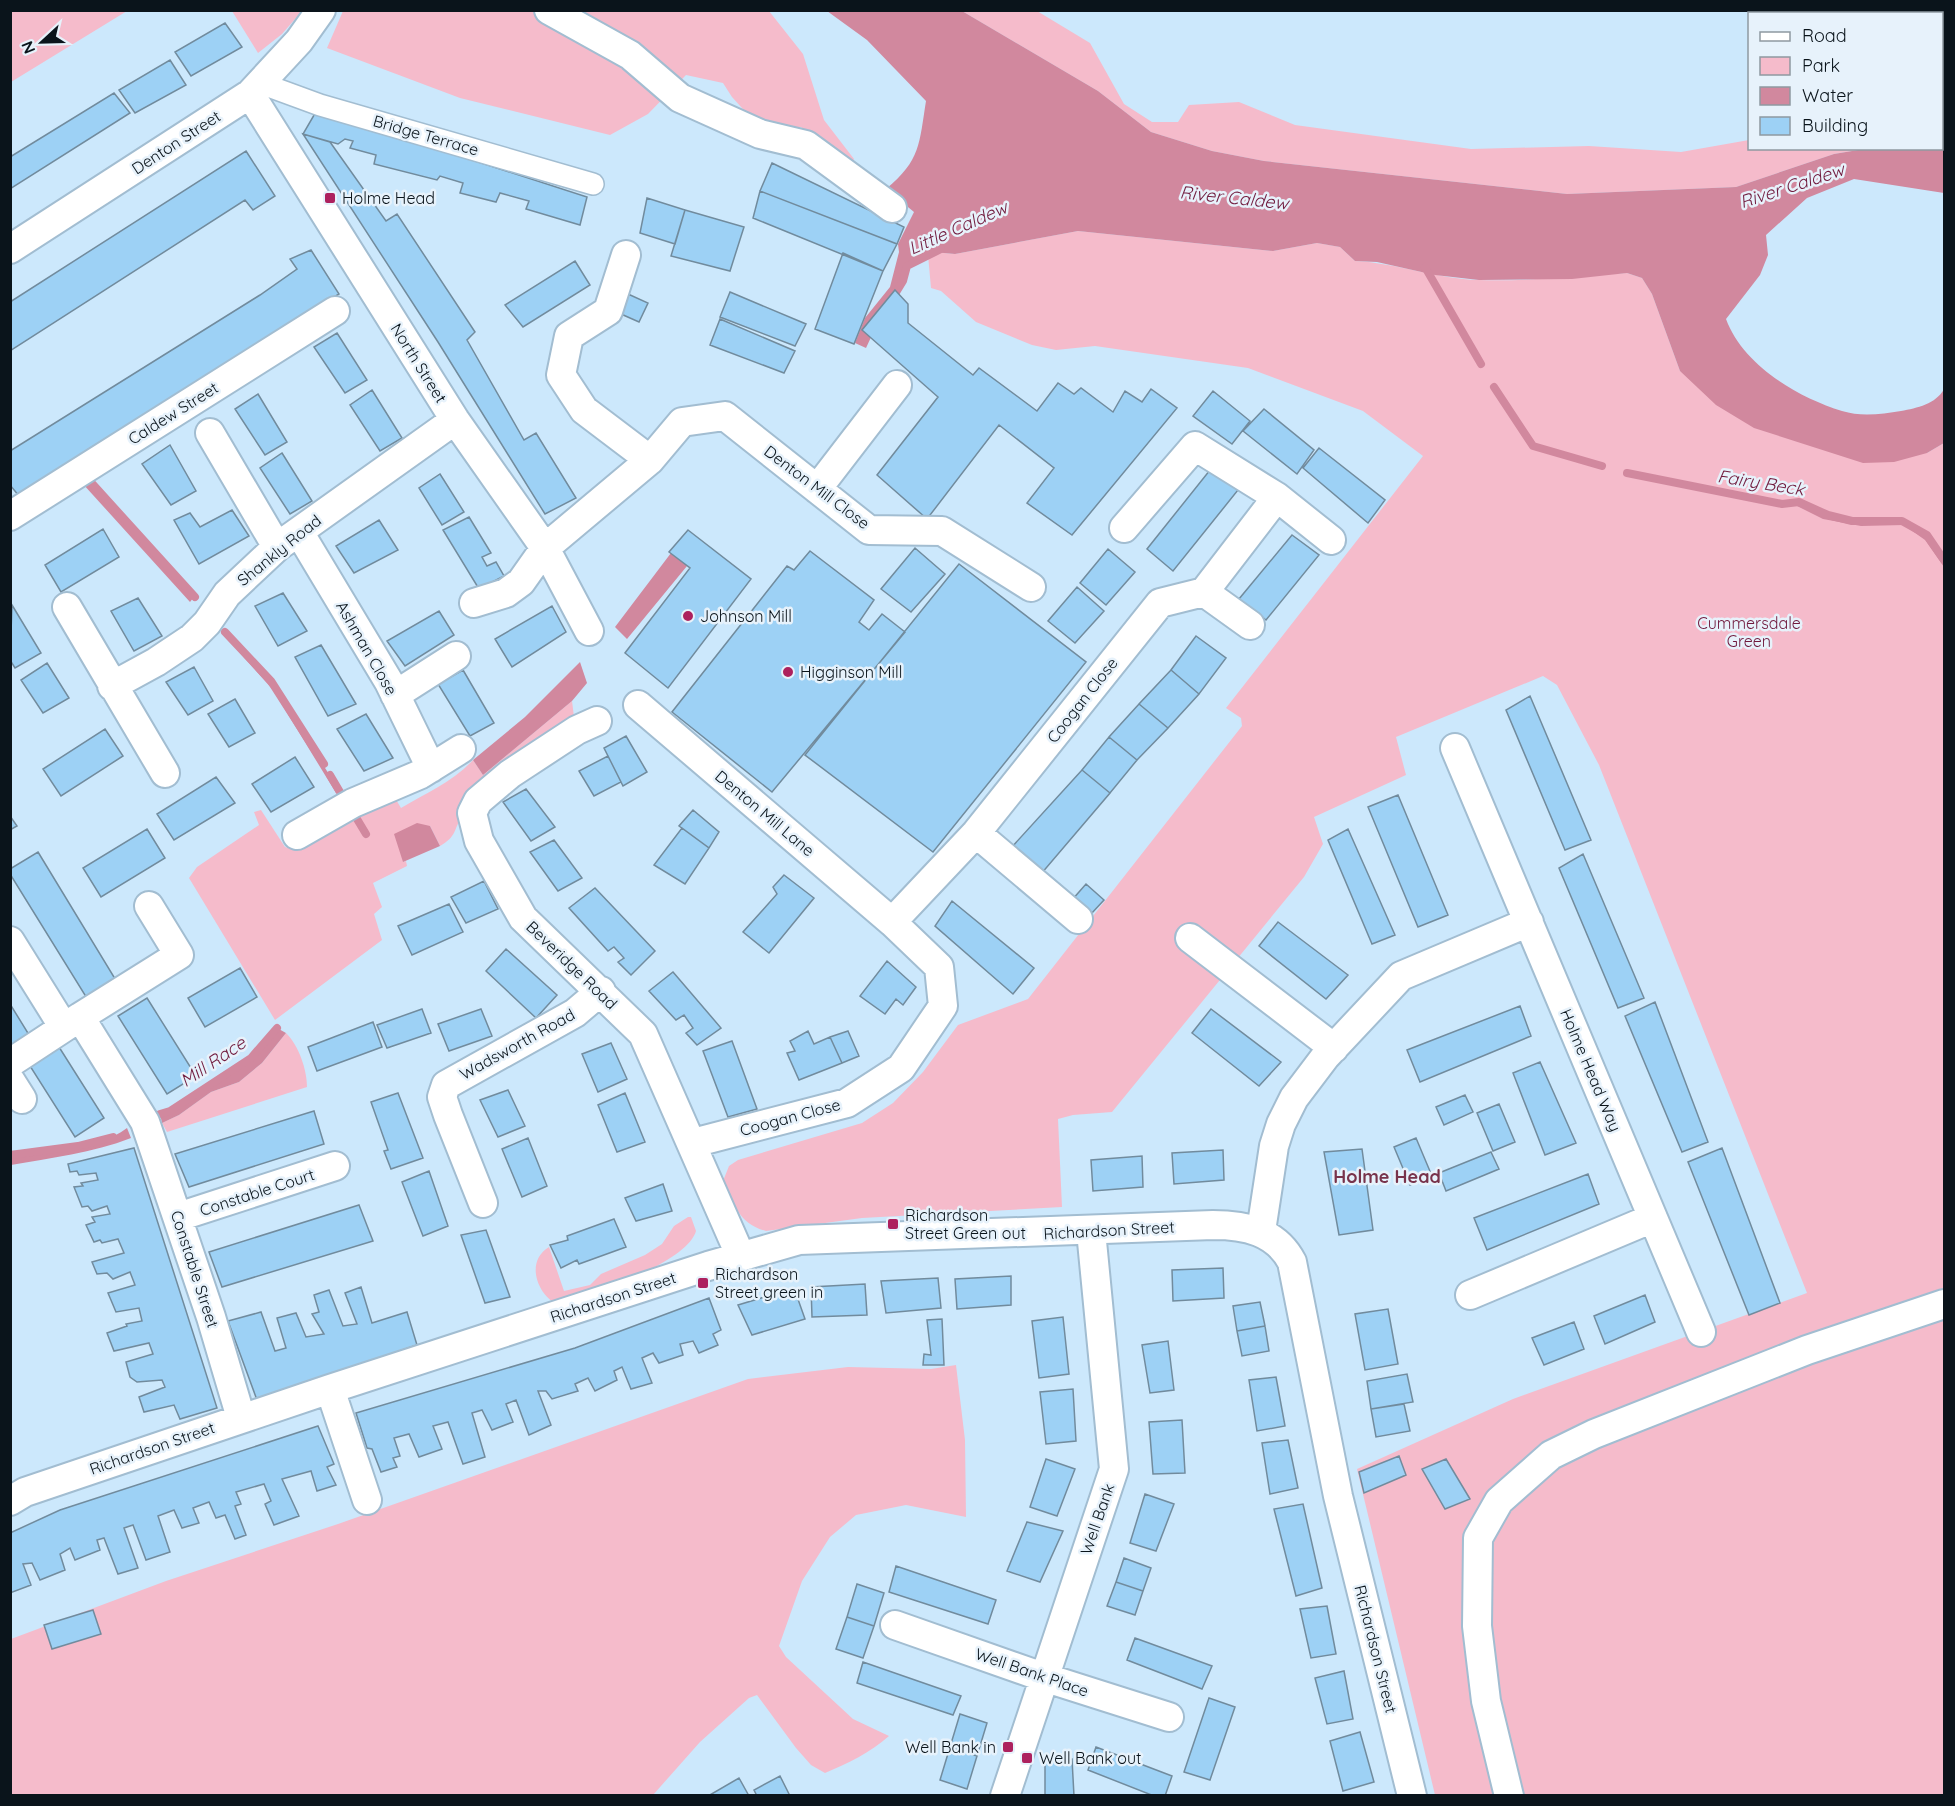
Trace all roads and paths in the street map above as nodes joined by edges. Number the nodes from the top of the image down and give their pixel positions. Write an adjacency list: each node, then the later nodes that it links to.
1 (321, 10): 3 (street, Denton Street)
2 (549, 10): 5 (street)
3 (255, 88): 4 (street, Bridge Terrace); 6 (street, Denton Street); 10 (street, North Street)
4 (593, 183)
5 (892, 208)
6 (10, 249)
7 (626, 255): 12 (street)
8 (334, 310): 15 (street, Caldew Street)
9 (897, 385): 13 (street)
10 (455, 420): 17 (street, Shankly Road); 19 (street, North Street)
11 (210, 433): 17 (street, Ashman Close)
12 (650, 460): 13 (street, Denton Mill Close); 19 (street, Denton Mill Close)
13 (817, 489): 20 (street, Denton Mill Close)
14 (1277, 496): 16 (street); 18 (street); 21 (street)
15 (10, 516)
16 (1124, 528)
17 (288, 539): 27 (street, Shankly Road); 28 (street, Ashman Close)
18 (1331, 540)
19 (545, 548): 22 (street, Denton Mill Close); 25 (street, North Street)
20 (1031, 587)
21 (1204, 592): 24 (street); 35 (street, Coogan Close)
22 (474, 603)
23 (67, 607): 27 (street)
24 (1250, 625)
25 (589, 631)
26 (456, 656): 28 (street)
27 (112, 686): 34 (street)
28 (395, 695): 33 (street, Ashman Close)
29 (639, 705): 39 (street, Denton Mill Lane)
30 (597, 721): 43 (street, Beveridge Road)
31 (1455, 748): 40 (street, Holme Head Way)
32 (461, 749): 33 (street)
33 (431, 768): 36 (street)
34 (165, 773)
35 (976, 833): 38 (street); 39 (street, Coogan Close)
36 (297, 835)
37 (149, 906): 44 (street)
38 (1078, 919)
39 (892, 922): 47 (street, Coogan Close)
40 (1529, 922): 45 (street); 51 (street, Holme Head Way)
41 (1190, 938): 45 (street)
42 (10, 941): 44 (street, Constable Street)
43 (601, 991): 47 (street, Beveridge Road); 49 (street, Wadsworth Road)
44 (67, 1021): 46 (street); 50 (street, Constable Street)
45 (1334, 1048): 53 (street)
46 (10, 1063)
47 (693, 1143): 54 (street, Beveridge Road)
48 (335, 1166): 50 (street, Constable Court)
49 (483, 1203)
50 (178, 1217): 59 (street, Constable Street)
51 (1653, 1218): 55 (street); 57 (street, Holme Head Way)
52 (1091, 1231): 53 (street, Richardson Street); 54 (street, Richardson Street); 63 (street, Well Bank)
53 (1261, 1231): 66 (street, Richardson Street)
54 (741, 1257): 58 (street, Richardson Street)
55 (1470, 1295)
56 (1944, 1304): 67 (street)
57 (1701, 1332)
58 (330, 1389): 59 (street, Richardson Street); 60 (street)
59 (241, 1418): 61 (street, Richardson Street)
60 (367, 1500)
61 (10, 1501)
62 (896, 1625): 63 (street, Well Bank Place)
63 (1043, 1677): 64 (street, Well Bank Place); 65 (street, Well Bank)
64 (1169, 1717)
65 (1005, 1796)
66 (1412, 1796)
67 (1509, 1796)

